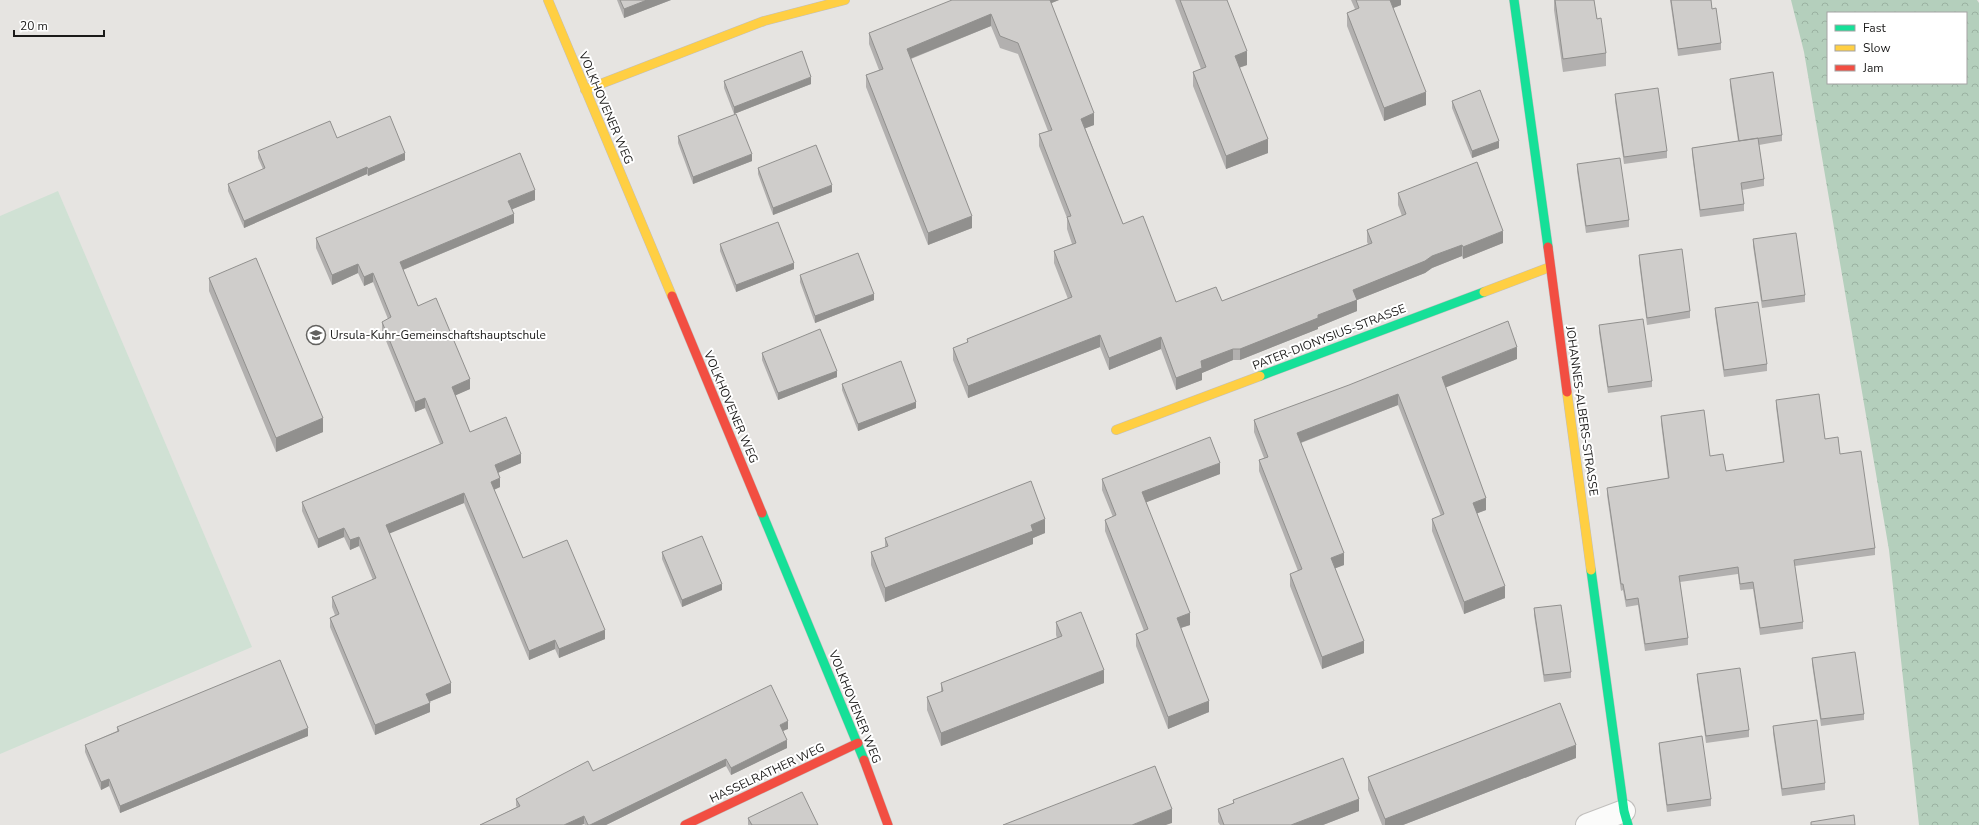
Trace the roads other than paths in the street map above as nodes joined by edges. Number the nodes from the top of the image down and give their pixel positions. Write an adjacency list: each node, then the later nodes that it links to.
1 (548, 0): 4 (street, VOLKHOVENER WEG)
2 (845, 0): 4 (street)
3 (1514, 0): 5 (street, JOHANNES-ALBERS-STRASSE)
4 (585, 90): 7 (street, VOLKHOVENER WEG)
5 (1550, 267): 6 (street, PATER-DIONYSIUS-STRASSE); 8 (street, JOHANNES-ALBERS-STRASSE)
6 (1116, 430)
7 (858, 743): 9 (street, HASSELRATHER WEG); 10 (street, VOLKHOVENER WEG)
8 (1626, 818): 11 (street)
9 (685, 825)
10 (888, 825)
11 (1587, 825)

